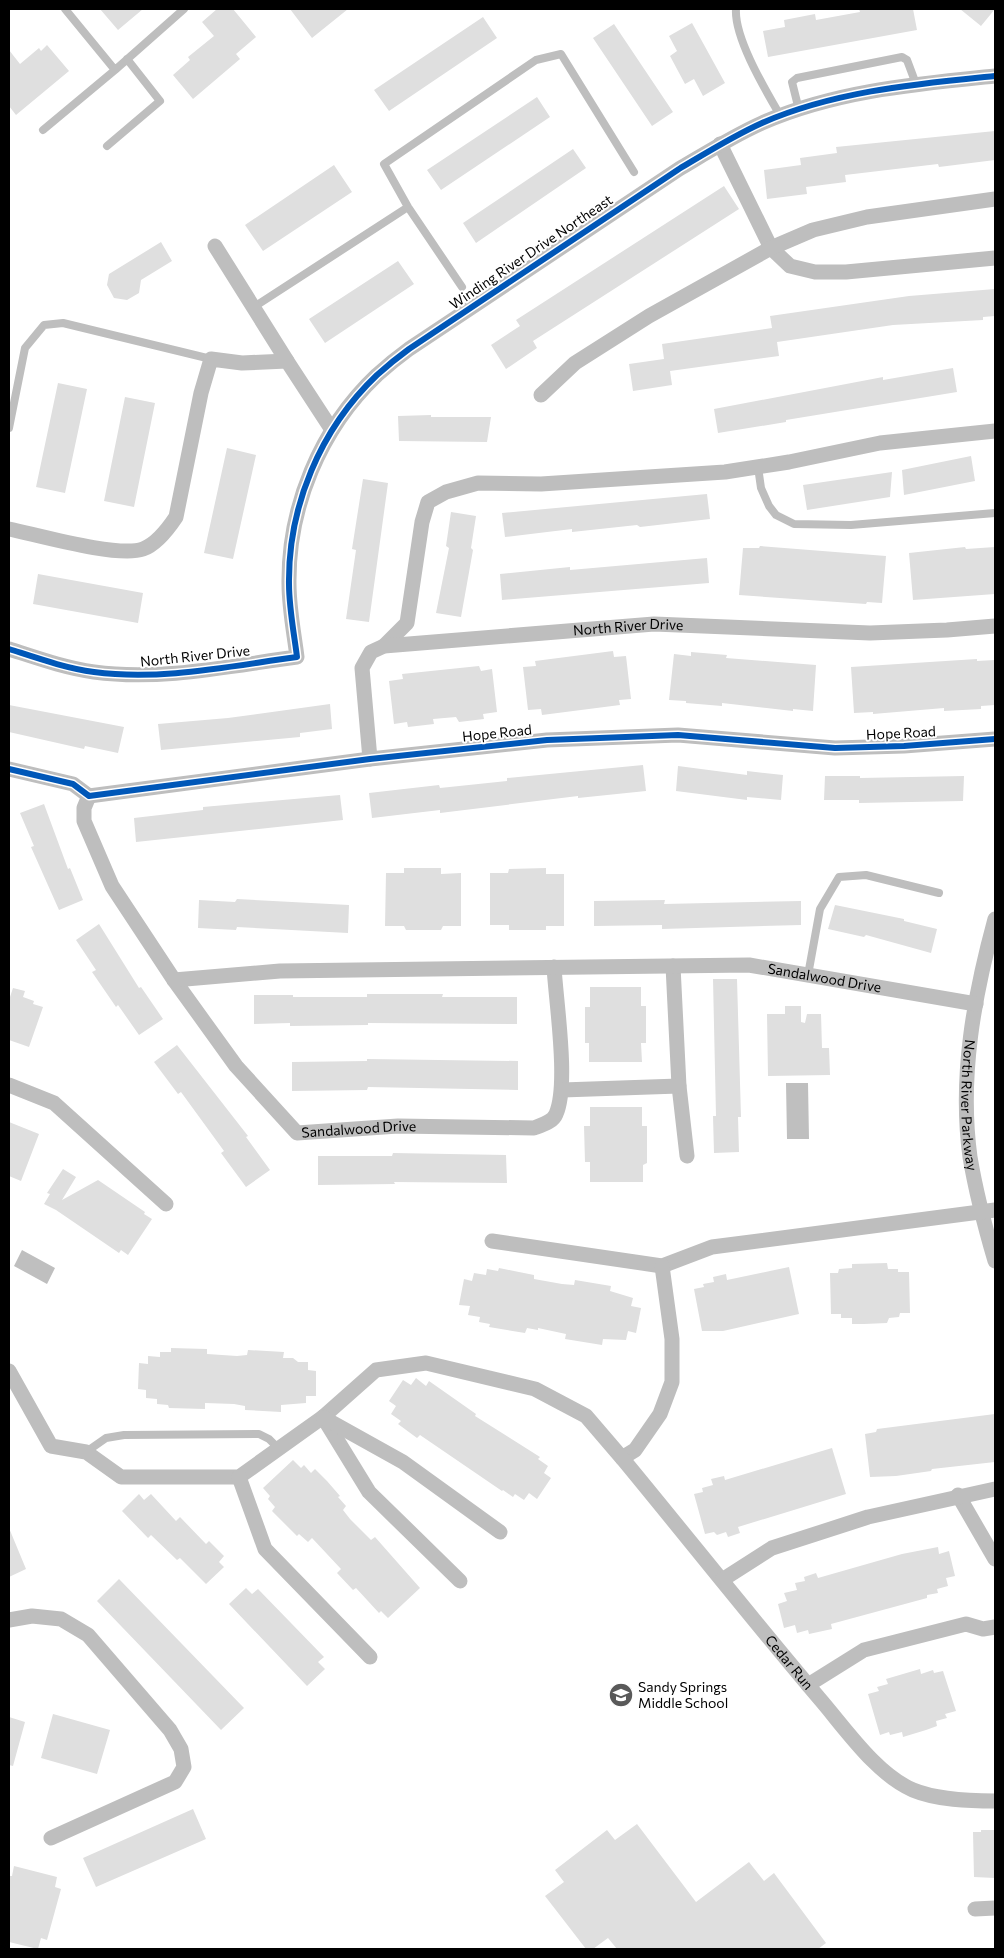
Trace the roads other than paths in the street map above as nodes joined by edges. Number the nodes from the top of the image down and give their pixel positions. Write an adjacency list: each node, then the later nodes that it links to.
1 (65, 9): 5 (lane)
2 (184, 9): 4 (lane)
3 (736, 9): 9 (lane)
4 (127, 59): 5 (lane); 12 (lane)
5 (115, 70): 10 (lane)
6 (995, 76): 7 (street, Winding River Drive Northeast)
7 (916, 84): 8 (street, Winding River Drive Northeast); 8 (lane)
8 (799, 110): 9 (street, Winding River Drive Northeast)
9 (781, 117): 11 (street, Winding River Drive Northeast)
10 (43, 130)
11 (720, 144): 17 (street); 25 (street, Winding River Drive Northeast)
12 (107, 146)
13 (634, 172): 15 (lane)
14 (995, 199): 17 (street)
15 (408, 207): 19 (lane); 20 (lane)
16 (215, 246): 20 (street)
17 (771, 248): 18 (street); 23 (street)
18 (995, 258)
19 (462, 286)
20 (254, 307): 22 (street)
21 (211, 359): 22 (street); 24 (lane); 29 (street)
22 (287, 361): 25 (street)
23 (541, 396)
24 (9, 428)
25 (332, 430): 33 (street, Winding River Drive Northeast)
26 (995, 431): 27 (street)
27 (758, 467): 28 (lane); 31 (street)
28 (995, 512)
29 (9, 529)
30 (995, 626): 31 (street, North River Drive)
31 (384, 646): 35 (street)
32 (9, 649): 33 (street, North River Drive)
33 (297, 657)
34 (995, 740): 35 (street, Hope Road)
35 (370, 759): 37 (street, Hope Road)
36 (9, 769): 37 (street)
37 (89, 796): 43 (street, Sandalwood Drive)
38 (939, 892): 42 (lane)
39 (995, 919): 44 (street, North River Parkway)
40 (674, 966): 41 (street, Sandalwood Drive); 42 (street, Sandalwood Drive); 46 (street)
41 (554, 967): 43 (street, Sandalwood Drive); 47 (street, Sandalwood Drive)
42 (808, 975): 44 (street, Sandalwood Drive)
43 (174, 980): 47 (street, Sandalwood Drive)
44 (976, 1004): 50 (street, North River Parkway)
45 (9, 1085): 49 (street)
46 (679, 1086): 47 (street); 48 (street)
47 (562, 1090)
48 (687, 1156)
49 (166, 1204)
50 (988, 1211): 52 (street, North River Parkway); 53 (street)
51 (492, 1241): 53 (street)
52 (995, 1261)
53 (662, 1266): 58 (street)
54 (9, 1372): 57 (street)
55 (323, 1417): 56 (street, Cedar Run); 58 (street, Cedar Run); 62 (street); 65 (street)
56 (279, 1449): 57 (lane); 59 (street, Cedar Run)
57 (86, 1452): 59 (street)
58 (622, 1458): 64 (street, Cedar Run)
59 (239, 1477): 68 (street)
60 (995, 1488): 61 (street)
61 (958, 1495): 63 (street); 64 (street)
62 (500, 1532)
63 (995, 1560)
64 (722, 1580): 69 (street, Cedar Run)
65 (460, 1581)
66 (9, 1620): 71 (street)
67 (995, 1627): 69 (street)
68 (370, 1657)
69 (808, 1685): 70 (street, Cedar Run)
70 (995, 1801)
71 (51, 1838)
72 (995, 1908): 73 (street)
73 (975, 1909)

